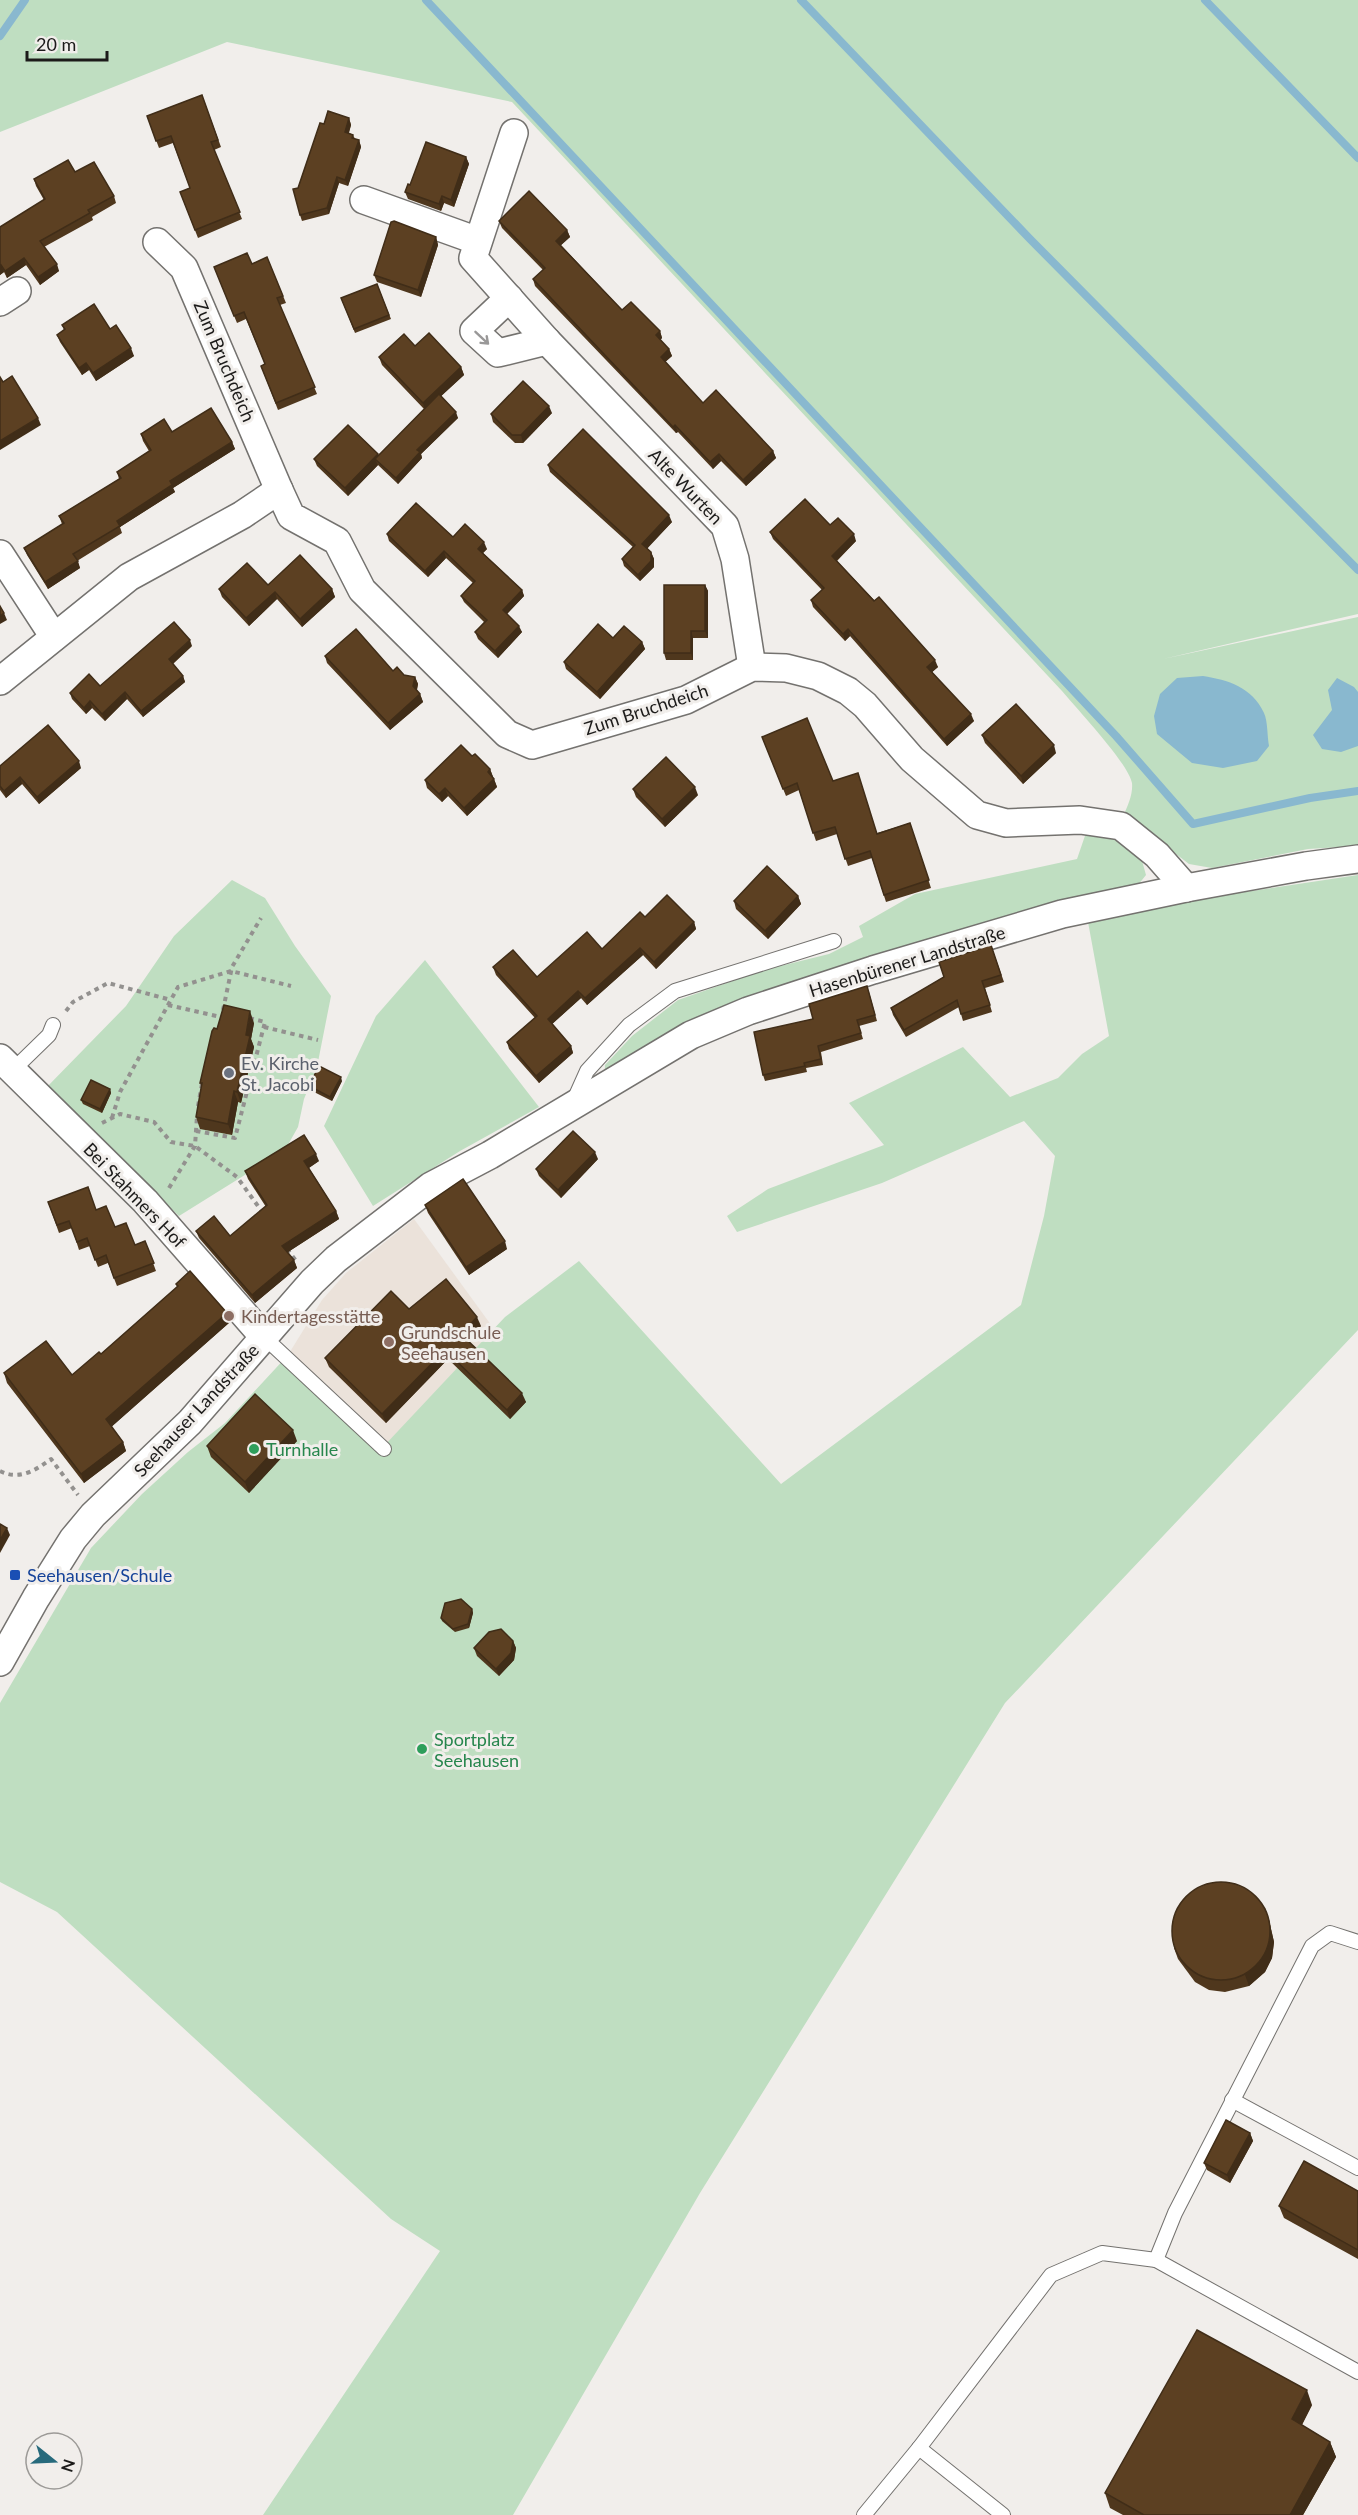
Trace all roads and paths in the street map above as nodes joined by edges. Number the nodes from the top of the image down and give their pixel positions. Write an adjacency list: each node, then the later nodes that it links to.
1 (514, 133): 3 (street, Alte Wurten)
2 (364, 200): 3 (street)
3 (478, 241): 5 (street, Alte Wurten)
4 (157, 242): 7 (street, Zum Bruchdeich)
5 (509, 298): 6 (street, Alte Wurten); 6 (street, one-way to 6)
6 (547, 341): 10 (street, Alte Wurten)
7 (279, 490): 9 (street); 10 (street, Zum Bruchdeich)
8 (0, 554): 9 (street)
9 (54, 637): 11 (street)
10 (752, 667): 13 (street, Zum Bruchdeich)
11 (0, 681)
12 (1358, 859): 13 (street, Hasenbürener Landstraße)
13 (1186, 888): 29 (street, Hasenbürener Landstraße)
14 (261, 918): 16 (path)
15 (834, 941): 29 (lane)
16 (231, 972): 17 (path); 18 (path); 20 (path)
17 (291, 986)
18 (171, 1000): 19 (path); 23 (path)
19 (168, 1005): 20 (path); 30 (path)
20 (222, 1015): 21 (path); 24 (path)
21 (233, 1015)
22 (244, 1017): 25 (path)
23 (53, 1025): 27 (lane)
24 (218, 1025)
25 (264, 1027): 26 (path); 31 (path)
26 (318, 1040)
27 (6, 1064): 32 (street, Bei Stahmers Hof)
28 (204, 1076): 31 (path)
29 (570, 1108): 34 (street, Hasenbürener Landstraße)
30 (112, 1119): 32 (path); 33 (path)
31 (196, 1131): 33 (path)
32 (77, 1135): 35 (street, Bei Stahmers Hof)
33 (195, 1146): 35 (path); 36 (path)
34 (490, 1155): 38 (street, Seehauser Landstraße)
35 (153, 1210): 39 (street, Bei Stahmers Hof)
36 (266, 1217)
37 (284, 1244): 38 (path)
38 (312, 1282): 39 (street, Seehauser Landstraße)
39 (264, 1337): 40 (lane); 42 (street, Seehauser Landstraße)
40 (384, 1449)
41 (0, 1471): 42 (path)
42 (93, 1515): 43 (street, Seehauser Landstraße)
43 (0, 1662)
44 (1358, 1942): 45 (lane)
45 (1232, 2100): 46 (lane); 47 (lane)
46 (1358, 2168)
47 (1156, 2260): 48 (lane); 49 (lane)
48 (1358, 2372)
49 (919, 2448): 50 (lane); 51 (lane)
50 (864, 2515)
51 (1003, 2515)

